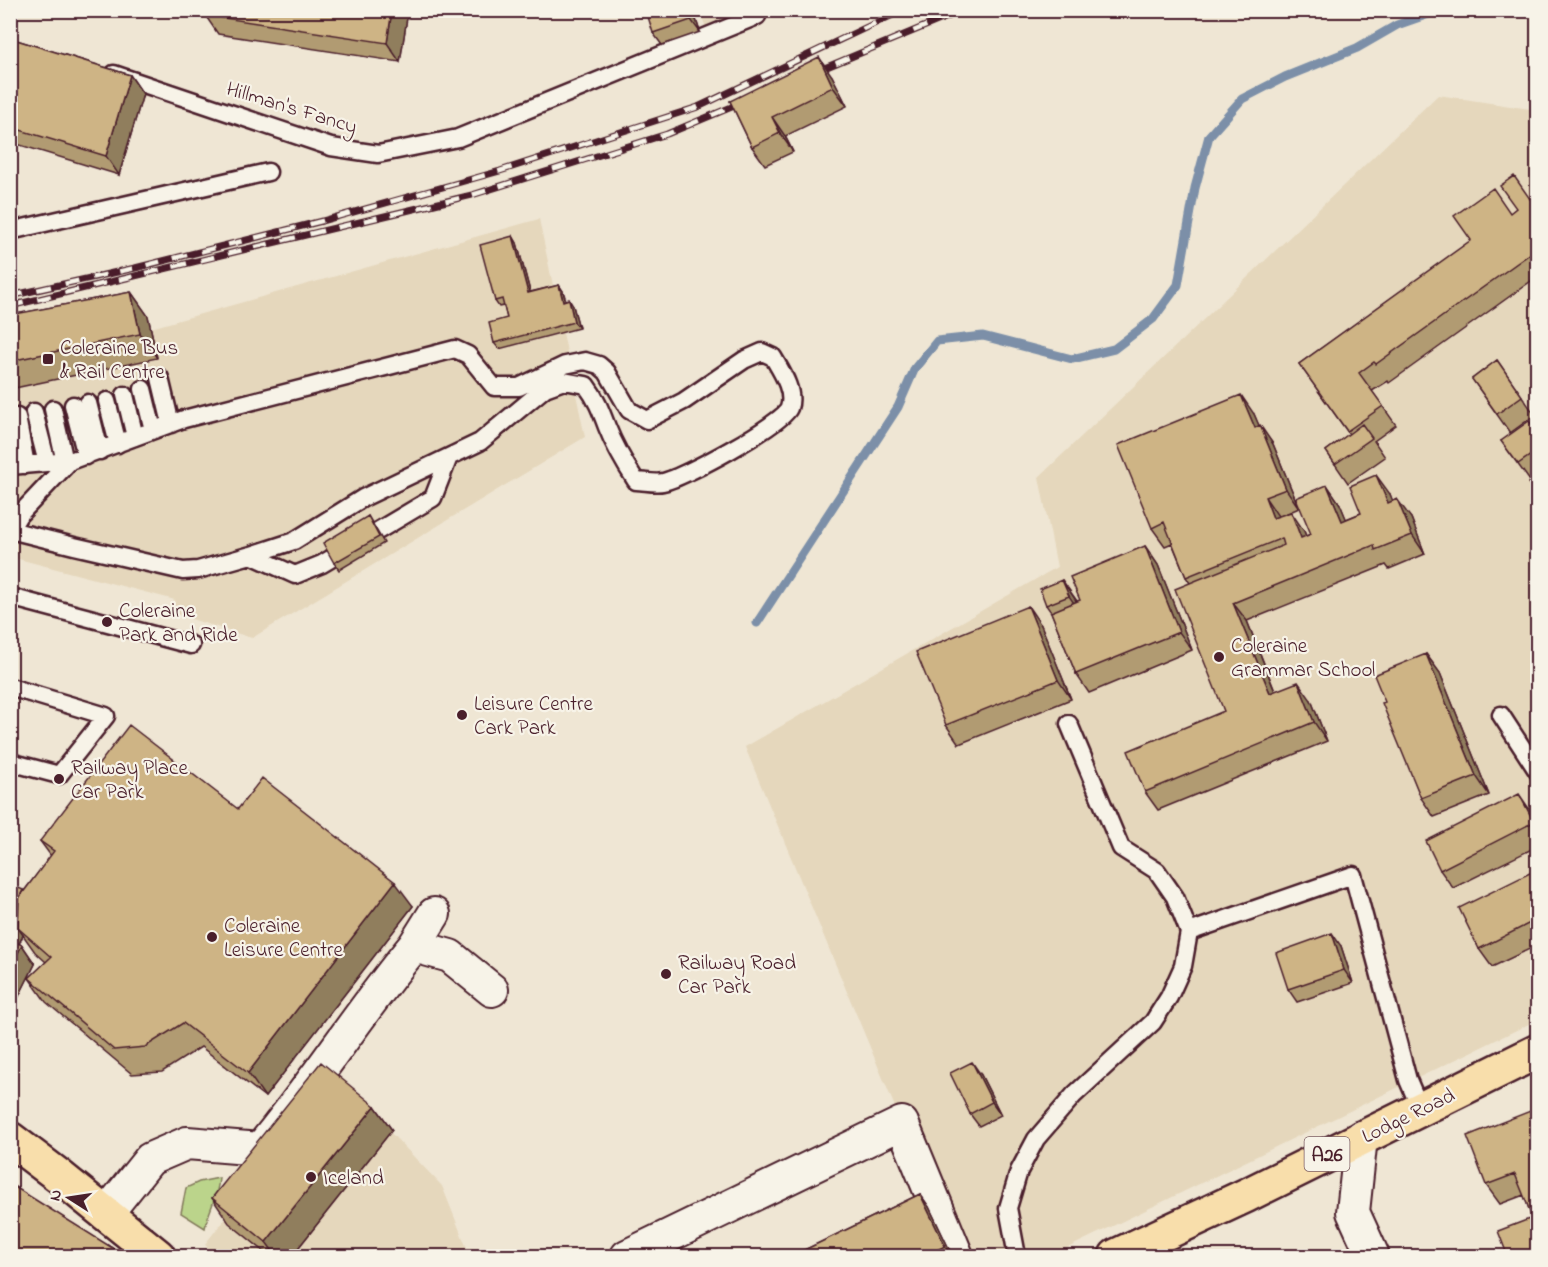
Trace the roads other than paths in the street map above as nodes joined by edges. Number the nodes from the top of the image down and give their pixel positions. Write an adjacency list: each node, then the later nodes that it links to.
1 (756, 10): 2 (lane, Hillman's Fancy)
2 (99, 69)
3 (268, 172): 4 (lane)
4 (10, 231)
5 (160, 378): 13 (lane)
6 (143, 389): 14 (lane)
7 (125, 395): 15 (lane)
8 (107, 401): 16 (lane)
9 (81, 404): 17 (lane)
10 (53, 409): 17 (lane)
11 (34, 412): 19 (lane)
12 (17, 417): 20 (lane)
13 (178, 421): 14 (lane); 18 (lane)
14 (153, 430): 15 (lane)
15 (135, 437): 16 (lane)
16 (118, 444): 17 (lane)
17 (80, 457): 19 (lane); 21 (lane)
18 (449, 457): 22 (lane); 22 (lane)
19 (47, 463): 20 (lane)
20 (18, 465)
21 (10, 530): 22 (lane)
22 (251, 555)
23 (10, 597): 24 (lane)
24 (191, 645)
25 (10, 687): 28 (lane)
26 (1502, 715): 29 (lane)
27 (1069, 724): 31 (lane)
28 (10, 762)
29 (1538, 772)
30 (434, 914): 32 (street)
31 (1189, 932): 35 (lane); 43 (lane)
32 (414, 946): 33 (street); 38 (street)
33 (492, 990)
34 (1538, 1051): 35 (main road, Lodge Road / A26)
35 (1420, 1108): 36 (main road, Lodge Road / A26)
36 (1361, 1137): 39 (main road, Lodge Road / A26); 44 (street)
37 (10, 1139): 38 (main road)
38 (106, 1214): 40 (main road)
39 (1132, 1253)
40 (158, 1257)
41 (627, 1257): 42 (street)
42 (957, 1257)
43 (1017, 1257)
44 (1373, 1257)

